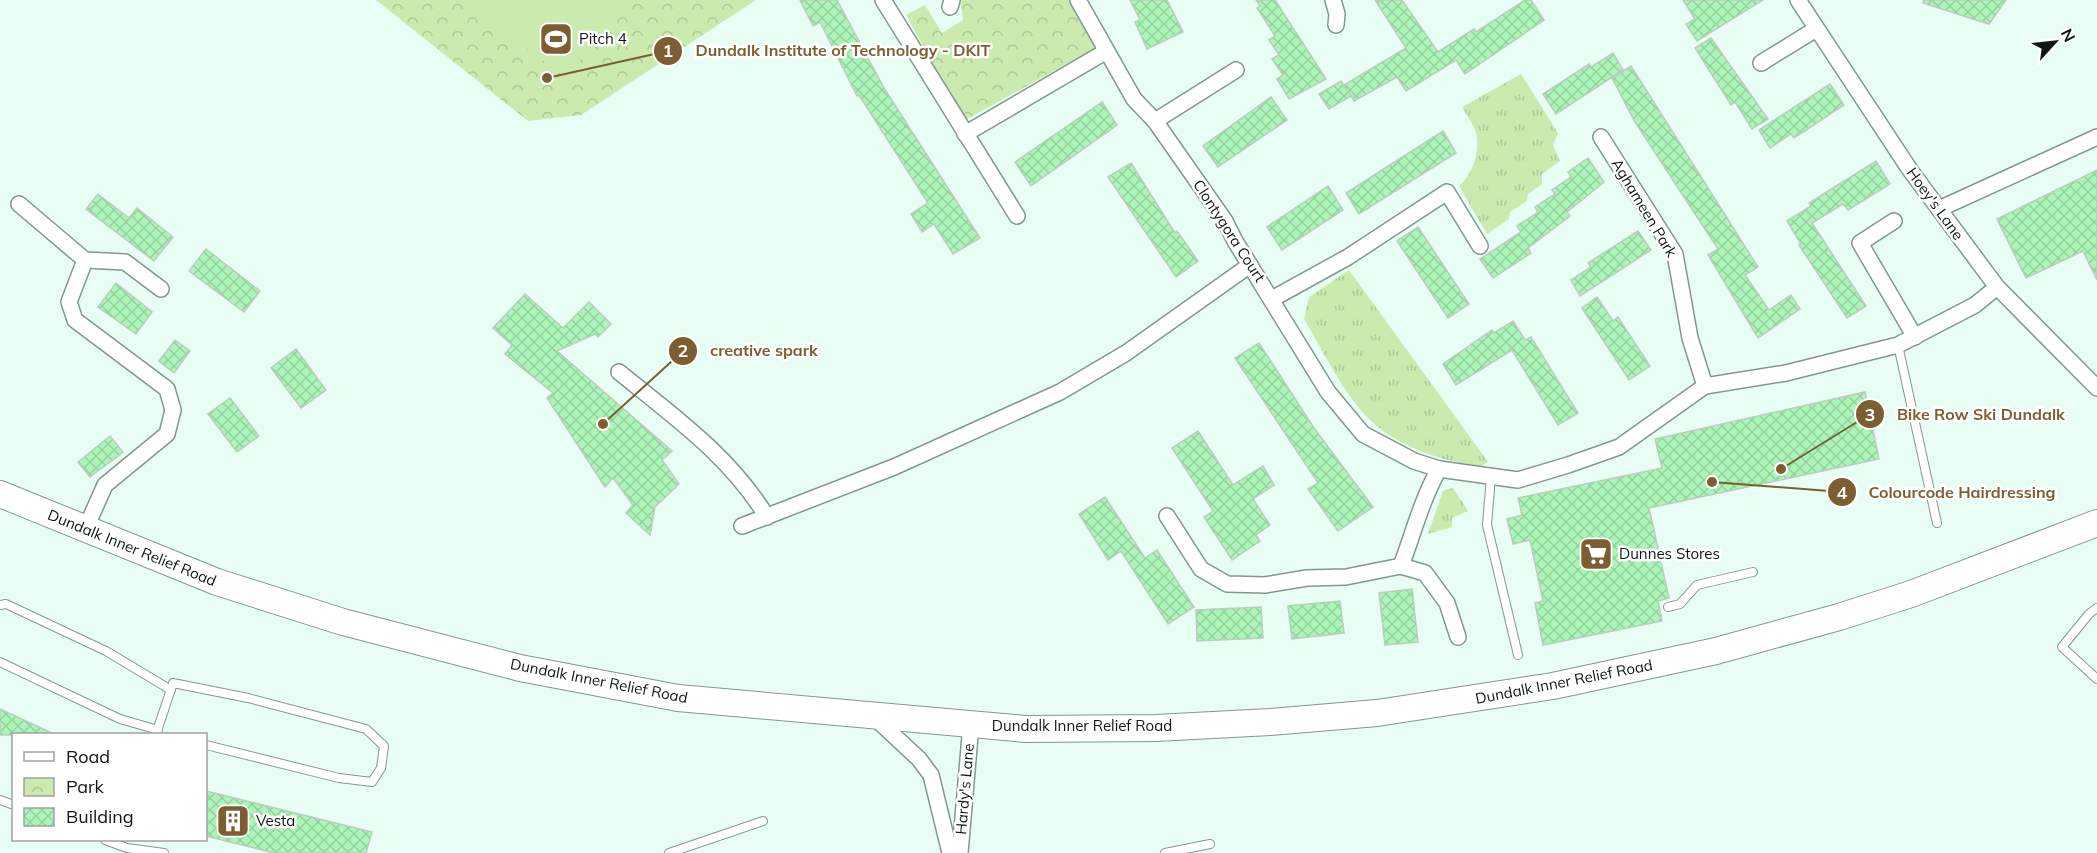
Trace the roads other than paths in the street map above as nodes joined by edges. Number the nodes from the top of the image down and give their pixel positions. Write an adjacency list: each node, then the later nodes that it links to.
1 (883, 0): 11 (street)
2 (1078, 0): 7 (street, Clontygora Court)
3 (1333, 0): 5 (street)
4 (1798, 0): 6 (street, Hoey's Lane)
5 (1336, 25)
6 (1816, 29): 8 (street); 15 (street, Hoey's Lane)
7 (1105, 52): 10 (street, Clontygora Court); 11 (street)
8 (1761, 63)
9 (1236, 70): 10 (street)
10 (1155, 121): 20 (street, Clontygora Court)
11 (965, 134): 16 (street)
12 (1601, 137): 27 (street, Aghameen Park)
13 (2097, 137): 15 (street)
14 (19, 204): 19 (street)
15 (1939, 209): 21 (street, Hoey's Lane)
16 (1017, 216)
17 (1894, 221): 24 (street)
18 (1480, 246): 23 (street, Clontygora Court)
19 (85, 260): 22 (street); 37 (street)
20 (1250, 265): 23 (street, Clontygora Court); 33 (street)
21 (1997, 287): 24 (street); 28 (street, Hoey's Lane)
22 (161, 289)
23 (1272, 299): 29 (street)
24 (1916, 337): 25 (street)
25 (1898, 345): 27 (street); 34 (lane)
26 (619, 372): 33 (street)
27 (1705, 386): 30 (street)
28 (2097, 388)
29 (1439, 469): 30 (street); 38 (street)
30 (1491, 477): 44 (lane)
31 (0, 494): 37 (main road, Dundalk Inner Relief Road)
32 (1167, 516): 38 (street)
33 (767, 517): 36 (street)
34 (1937, 523)
35 (2097, 523): 49 (main road, Dundalk Inner Relief Road)
36 (742, 526)
37 (85, 531): 48 (main road, Dundalk Inner Relief Road)
38 (1401, 566): 43 (street)
39 (1753, 572): 41 (lane)
40 (0, 605): 47 (lane)
41 (1668, 607)
42 (2097, 608): 46 (lane)
43 (1458, 638)
44 (1518, 655)
45 (0, 662): 50 (lane)
46 (2097, 679)
47 (172, 687): 50 (lane); 51 (lane)
48 (873, 716): 49 (main road, Dundalk Inner Relief Road); 58 (street, Hardy's Lane)
49 (970, 724): 59 (street, Hardy's Lane)
50 (158, 733)
51 (207, 745)
52 (763, 821): 57 (lane)
53 (111, 841): 55 (lane)
54 (1210, 843): 60 (lane)
55 (128, 844): 56 (lane)
56 (164, 853)
57 (669, 853)
58 (950, 853)
59 (960, 853)
60 (1165, 853)

